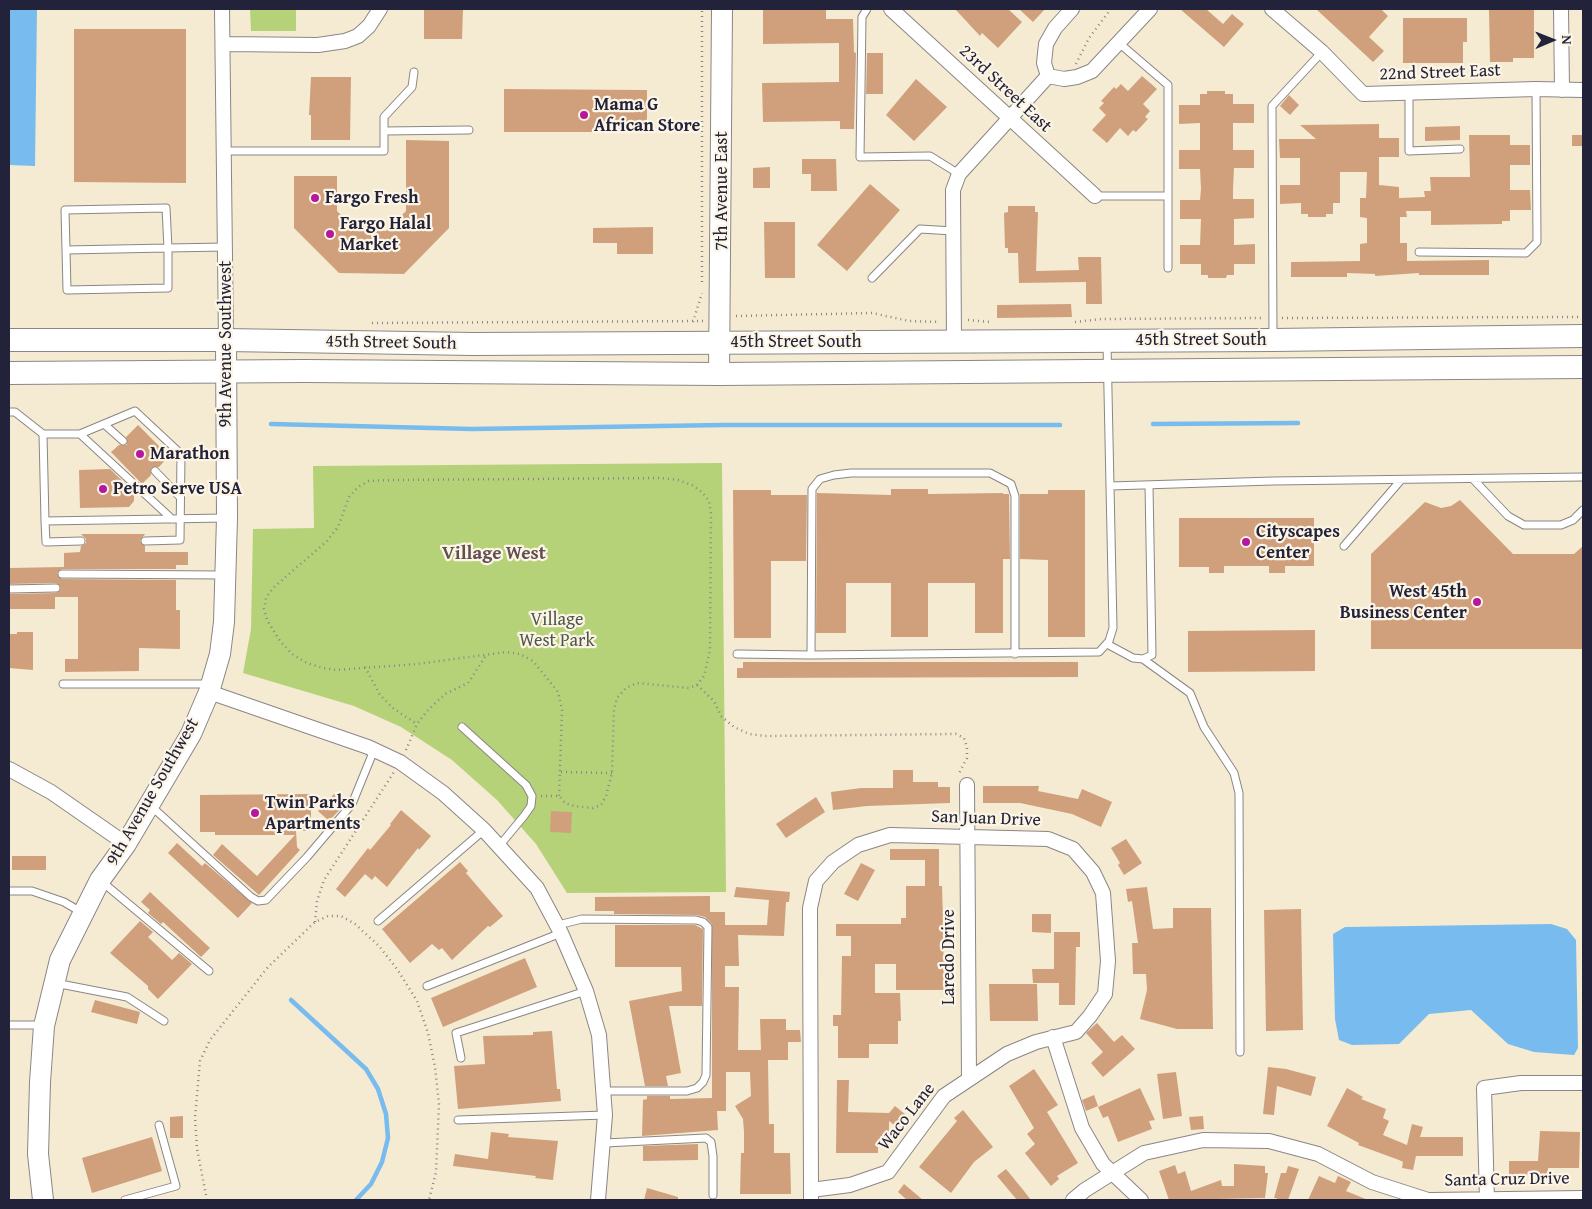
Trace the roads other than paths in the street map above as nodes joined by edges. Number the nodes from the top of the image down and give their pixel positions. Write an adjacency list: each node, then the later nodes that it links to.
1 (222, 9): 11 (street, 9th Avenue Southwest)
2 (380, 9): 11 (street)
3 (722, 9): 40 (street, 7th Avenue East)
4 (867, 9): 24 (lane)
5 (892, 9): 19 (street, 23rd Street East)
6 (1072, 9): 14 (street)
7 (1150, 9): 10 (street)
8 (1272, 9): 12 (street, 22nd Street East)
9 (1561, 9): 16 (street)
10 (1119, 43): 14 (street); 26 (lane)
11 (224, 44): 23 (street, 9th Avenue Southwest)
12 (1322, 52): 18 (street, 22nd Street East); 38 (lane)
13 (414, 72): 21 (lane)
14 (1048, 76): 19 (street)
15 (1536, 89): 16 (street, 22nd Street East); 18 (street, 22nd Street East); 31 (lane)
16 (1562, 90): 17 (street, 22nd Street East)
17 (1583, 90)
18 (1409, 92): 22 (lane)
19 (1009, 118): 24 (street); 25 (street, 23rd Street East)
20 (469, 130): 21 (lane)
21 (384, 131): 23 (lane)
22 (1460, 149)
23 (225, 151): 28 (street, 9th Avenue Southwest)
24 (959, 174): 27 (street)
25 (1095, 196): 26 (lane)
26 (1168, 196): 32 (lane)
27 (953, 231): 33 (lane); 41 (street)
28 (226, 247): 29 (lane); 37 (street, 9th Avenue Southwest)
29 (168, 248): 30 (lane); 30 (lane); 30 (lane)
30 (66, 250)
31 (1418, 252)
32 (1168, 268)
33 (872, 278)
34 (1583, 336): 38 (main road, 45th Street South)
35 (9, 340): 36 (main road, 45th Street South)
36 (76, 340): 37 (main road, 45th Street South); 42 (main road)
37 (226, 340): 40 (main road, 45th Street South); 45 (street, 9th Avenue Southwest)
38 (1273, 340): 39 (main road, 45th Street South)
39 (1106, 341): 41 (main road, 45th Street South); 44 (lane)
40 (720, 342): 41 (main road, 45th Street South); 47 (street, 7th Avenue East)
41 (954, 342)
42 (9, 350)
43 (1583, 367): 44 (main road, 45th Street South)
44 (1107, 370): 47 (main road, 45th Street South); 58 (lane)
45 (226, 371): 46 (main road, 45th Street South); 47 (main road, 45th Street South); 61 (street, 9th Avenue Southwest)
46 (9, 373)
47 (719, 374)
48 (9, 412): 50 (lane)
49 (104, 424): 51 (lane); 52 (lane); 59 (lane)
50 (43, 434): 51 (lane); 64 (lane)
51 (80, 434): 62 (lane)
52 (123, 441)
53 (155, 471): 59 (lane)
54 (1583, 477): 55 (lane)
55 (1473, 479): 56 (lane); 60 (lane)
56 (1401, 480): 57 (lane); 67 (lane)
57 (1149, 485): 58 (lane); 76 (lane)
58 (1110, 486): 72 (lane)
59 (180, 497): 63 (lane)
60 (1583, 510)
61 (227, 518): 63 (lane); 69 (street, 9th Avenue Southwest)
62 (172, 519): 63 (lane); 64 (lane)
63 (180, 519): 66 (lane)
64 (45, 521): 65 (lane)
65 (81, 541)
66 (145, 541)
67 (1344, 546)
68 (62, 574): 69 (lane)
69 (226, 575): 78 (street, 9th Avenue Southwest)
70 (9, 588): 71 (lane)
71 (56, 588)
72 (1107, 644): 74 (lane); 76 (lane)
73 (737, 654): 75 (lane)
74 (1015, 654): 75 (lane); 75 (lane)
75 (811, 655)
76 (1144, 659): 101 (lane)
77 (63, 684): 78 (lane)
78 (210, 688): 80 (street); 83 (street, 9th Avenue Southwest)
79 (462, 727): 87 (lane)
80 (374, 750): 83 (lane); 84 (street)
81 (9, 769): 86 (street)
82 (967, 785): 85 (street, Laredo Drive)
83 (149, 804): 86 (street, 9th Avenue Southwest)
84 (484, 830): 87 (street); 91 (lane)
85 (967, 837): 100 (street, San Juan Drive); 103 (street, Laredo Drive); 112 (street, San Juan Drive)
86 (126, 844): 88 (street, 9th Avenue Southwest)
87 (500, 845): 92 (street)
88 (100, 880): 90 (street, 9th Avenue Southwest); 93 (lane)
89 (9, 891): 90 (lane)
90 (83, 914): 94 (street, 9th Avenue Southwest)
91 (378, 921)
92 (560, 929): 95 (lane); 96 (street); 105 (lane)
93 (209, 970)
94 (55, 983): 97 (lane); 99 (street, 9th Avenue Southwest)
95 (427, 986)
96 (586, 991): 102 (lane); 105 (street)
97 (164, 1021)
98 (9, 1024): 99 (lane)
99 (44, 1026): 114 (street, 9th Avenue Southwest)
100 (1053, 1037): 103 (street, Waco Lane); 110 (street)
101 (1240, 1052)
102 (461, 1058)
103 (969, 1078): 112 (street, Waco Lane)
104 (1583, 1083): 120 (street)
105 (605, 1091): 106 (street)
106 (605, 1115): 107 (lane); 109 (street)
107 (458, 1120)
108 (159, 1125): 115 (lane)
109 (604, 1143): 111 (lane); 116 (street)
110 (1112, 1173): 117 (street, Santa Cruz Drive); 118 (street); 119 (street, Santa Cruz Drive)
111 (713, 1195)
112 (811, 1195)
113 (1583, 1198): 120 (street, Santa Cruz Drive)
114 (44, 1200)
115 (125, 1200)
116 (598, 1200)
117 (1073, 1200)
118 (1141, 1200)
119 (1430, 1200): 120 (street, Santa Cruz Drive)
120 (1487, 1200)

